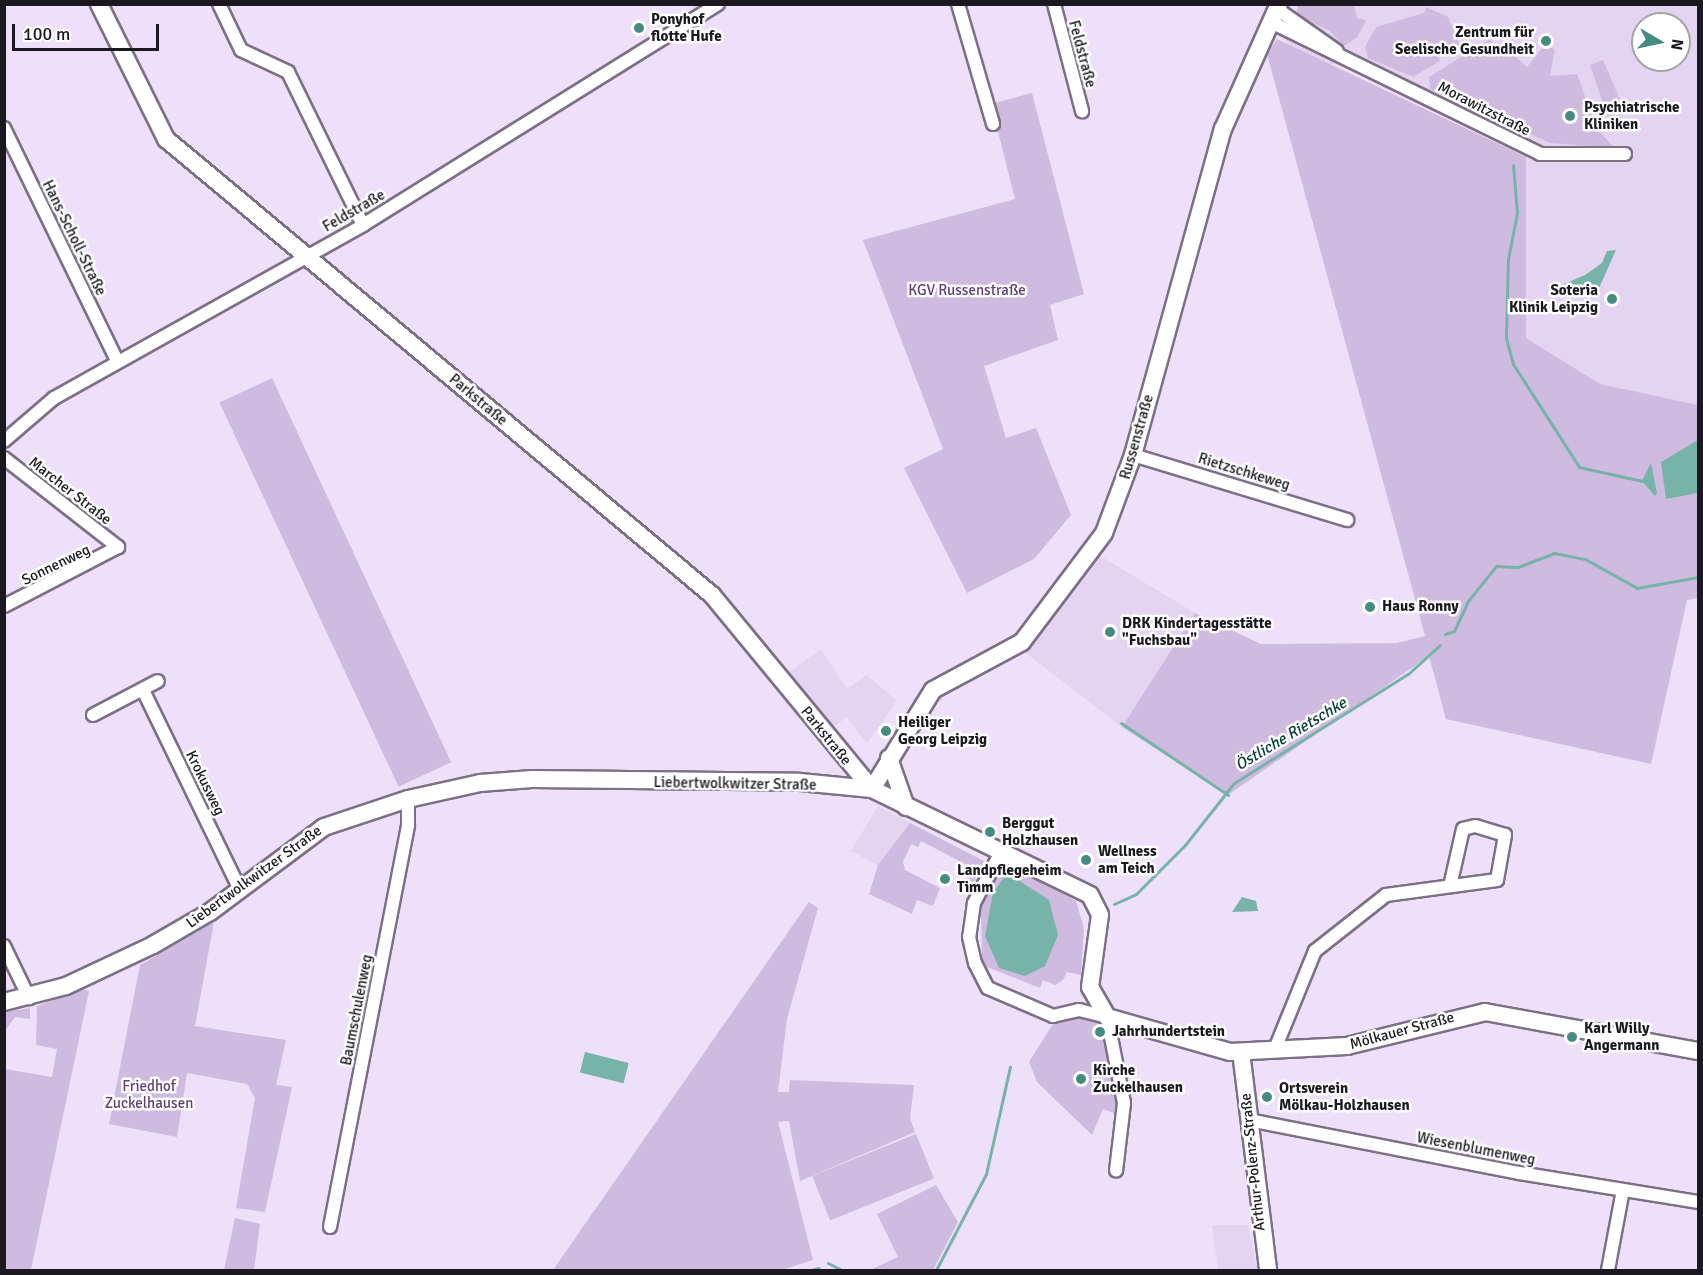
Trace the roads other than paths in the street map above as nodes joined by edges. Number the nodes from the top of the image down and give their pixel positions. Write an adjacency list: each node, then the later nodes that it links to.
1 (99, 4): 12 (street, Parkstraße)
2 (219, 4): 11 (street)
3 (718, 4): 11 (street, Feldstraße)
4 (958, 4): 8 (street)
5 (1054, 4): 7 (street, Feldstraße)
6 (1276, 12): 10 (street, Morawitzstraße); 15 (street, Russenstraße)
7 (1082, 111)
8 (993, 124)
9 (4, 128): 13 (street, Hans-Scholl-Straße)
10 (1625, 154)
11 (363, 225): 12 (street, Feldstraße)
12 (306, 256): 13 (street, Feldstraße); 24 (street, Parkstraße)
13 (117, 361): 14 (street, Feldstraße)
14 (4, 441)
15 (1133, 455): 17 (street, Rietzschkeweg); 23 (street, Russenstraße)
16 (4, 458): 18 (street, Marcher Straße)
17 (1347, 520)
18 (118, 548): 19 (street, Sonnenweg)
19 (4, 606)
20 (158, 681): 21 (street)
21 (143, 690): 22 (street); 29 (street, Krokusweg)
22 (93, 715)
23 (889, 758): 24 (street, Russenstraße); 26 (street)
24 (872, 789): 25 (street, Liebertwolkwitzer Straße); 26 (street)
25 (408, 799): 29 (street, Liebertwolkwitzer Straße); 41 (street, Baumschulenweg)
26 (906, 807): 27 (street)
27 (1001, 852): 33 (street); 33 (street)
28 (1450, 886): 28 (street); 34 (street)
29 (240, 890): 31 (street, Liebertwolkwitzer Straße)
30 (4, 946): 31 (street)
31 (29, 998): 32 (street, Liebertwolkwitzer Straße)
32 (4, 1002)
33 (1107, 1017): 36 (street, Mölkauer Straße); 38 (street)
34 (1275, 1049): 35 (street, Mölkauer Straße); 36 (street, Mölkauer Straße)
35 (1698, 1051)
36 (1241, 1052): 37 (street, Arthur-Polenz-Straße)
37 (1249, 1120): 39 (street, Wiesenblumenweg); 42 (street, Arthur-Polenz-Straße)
38 (1116, 1171)
39 (1623, 1190): 40 (street, Wiesenblumenweg); 43 (street)
40 (1698, 1202)
41 (330, 1227)
42 (1268, 1270)
43 (1608, 1270)

